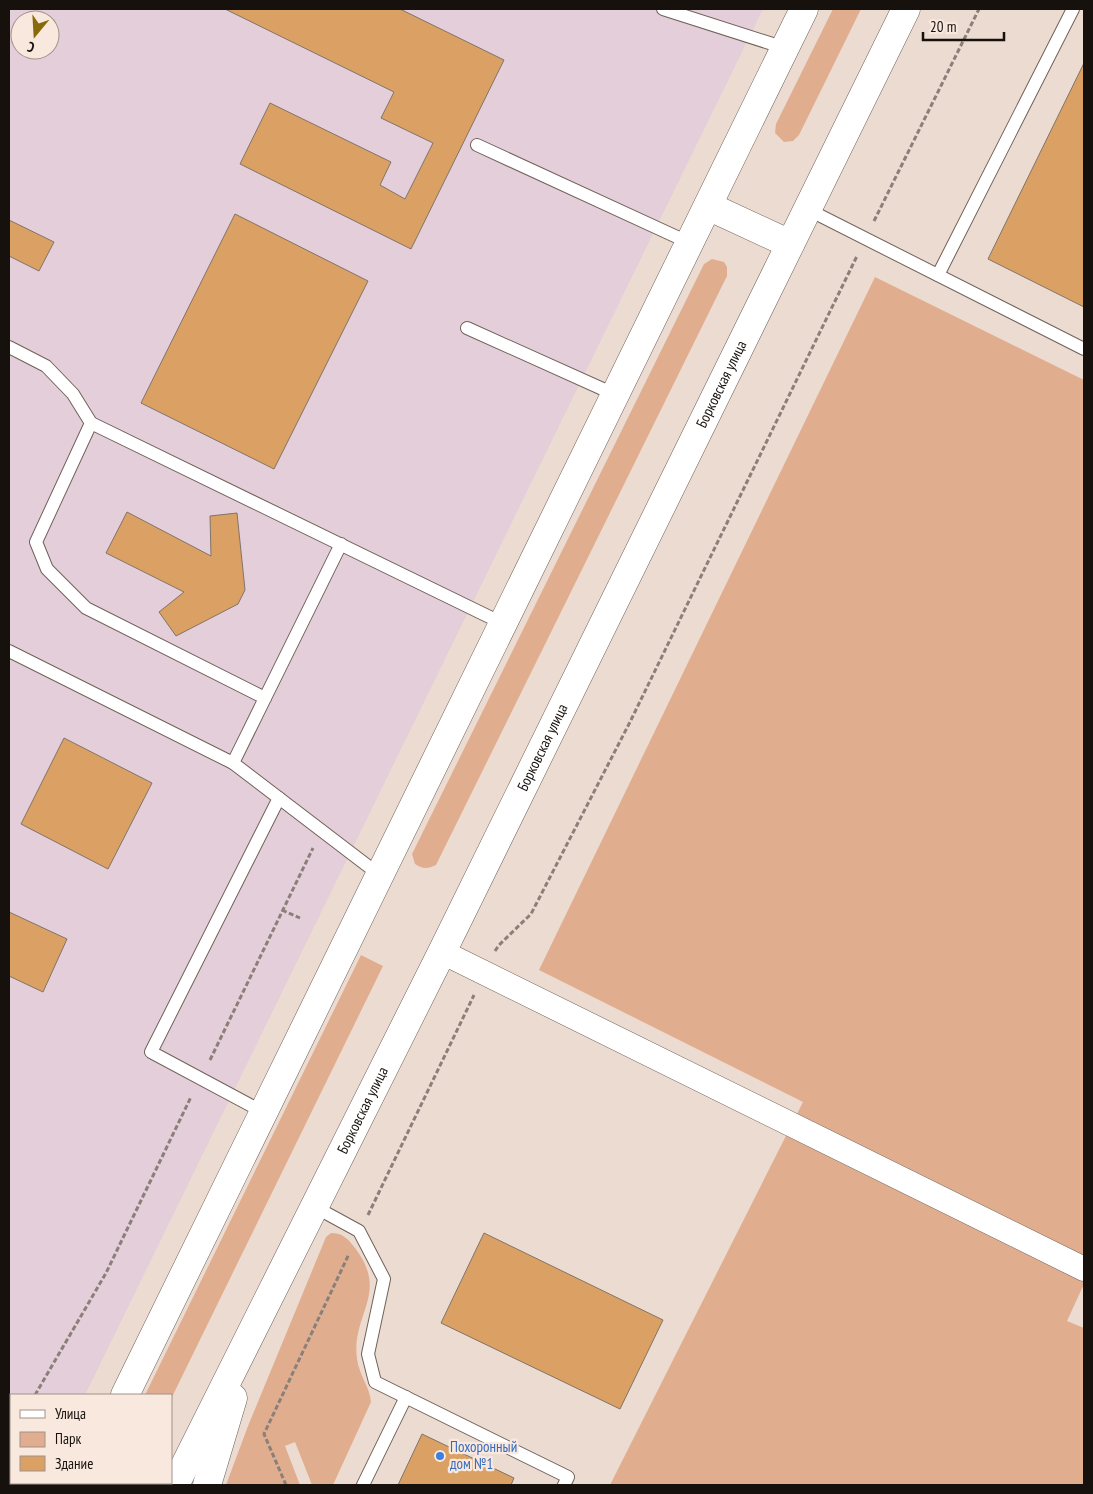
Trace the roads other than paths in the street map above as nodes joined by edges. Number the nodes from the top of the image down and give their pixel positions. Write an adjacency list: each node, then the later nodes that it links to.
1 (663, 9): 5 (lane)
2 (804, 9): 5 (main road)
3 (906, 9): 8 (main road, Борковская улица)
4 (1073, 9): 11 (lane)
5 (785, 48): 7 (main road)
6 (476, 145): 9 (lane)
7 (708, 206): 9 (main road); 10 (main road)
8 (807, 209): 10 (main road, Борковская улица); 11 (lane)
9 (690, 243): 15 (main road)
10 (790, 244): 24 (main road, Борковская улица)
11 (938, 275): 14 (lane)
12 (467, 328): 15 (lane)
13 (9, 348): 16 (lane)
14 (1084, 349)
15 (616, 395): 18 (main road)
16 (91, 423): 17 (lane); 20 (lane)
17 (341, 544): 18 (lane); 20 (lane)
18 (504, 624): 23 (main road)
19 (9, 651): 21 (lane)
20 (265, 698): 21 (lane)
21 (233, 763): 22 (lane)
22 (279, 798): 23 (lane); 25 (lane)
23 (381, 876): 25 (main road)
24 (442, 952): 26 (main road, Борковская улица); 27 (street)
25 (265, 1113): 29 (main road)
26 (315, 1207): 28 (main road, Борковская улица); 30 (lane)
27 (1084, 1269)
28 (256, 1323): 31 (main road, Борковская улица); 32 (main road)
29 (125, 1394)
30 (406, 1397): 33 (lane); 34 (lane)
31 (175, 1485)
32 (207, 1485)
33 (363, 1485)
34 (564, 1485)

